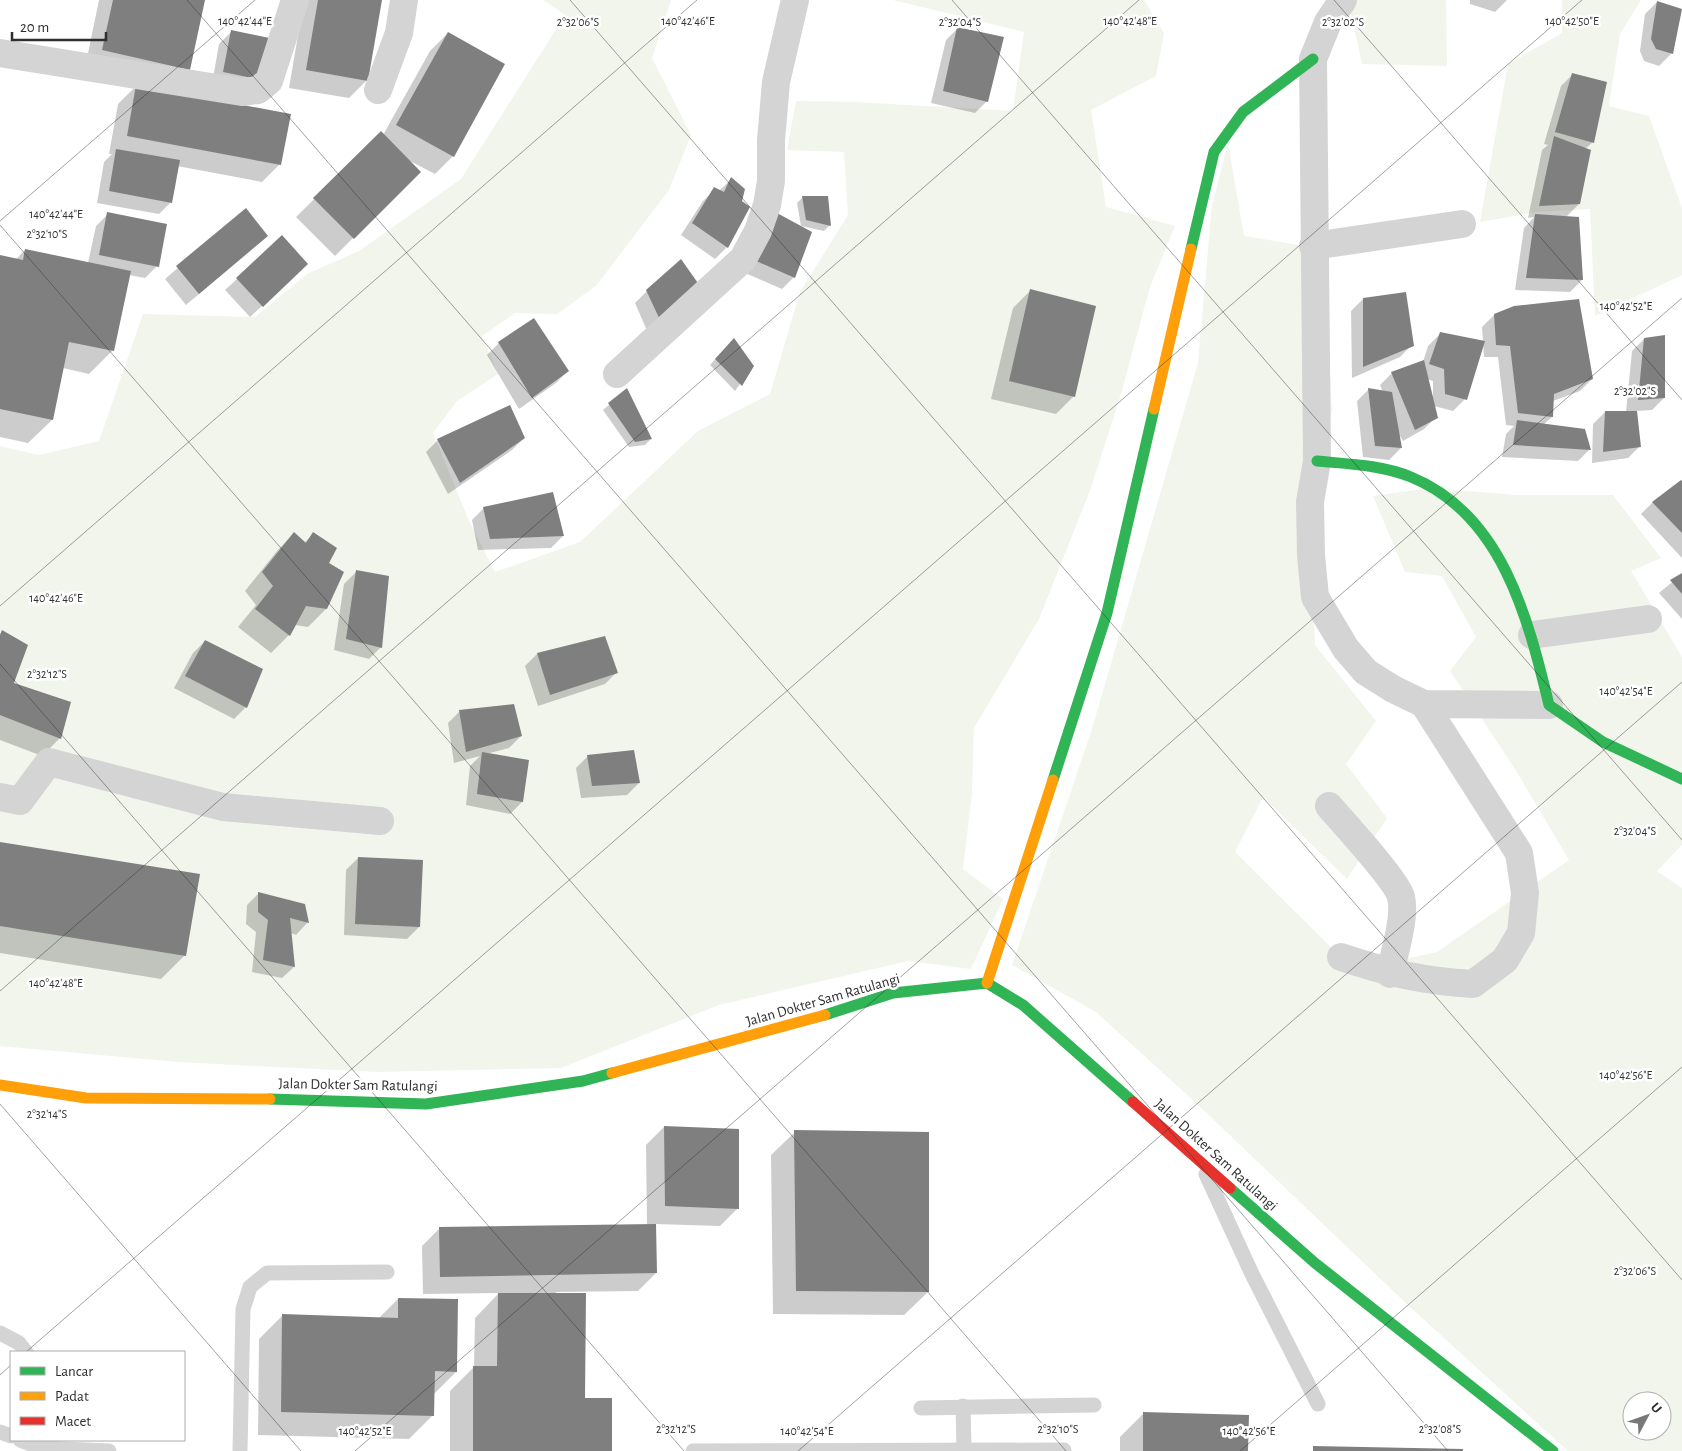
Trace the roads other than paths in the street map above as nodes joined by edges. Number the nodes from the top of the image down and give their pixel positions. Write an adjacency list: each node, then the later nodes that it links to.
1 (295, 0): 5 (street)
2 (404, 0): 7 (street)
3 (795, 0): 10 (street)
4 (1343, 0): 6 (street)
5 (0, 53)
6 (1313, 59): 9 (street); 22 (main road)
7 (378, 90)
8 (1462, 224): 9 (street)
9 (1313, 246): 11 (street)
10 (617, 374)
11 (1317, 461): 13 (main road); 14 (street)
12 (1648, 619): 13 (street)
13 (1532, 635): 15 (main road)
14 (1424, 704): 15 (street); 21 (street)
15 (1549, 705): 16 (main road)
16 (1682, 778)
17 (0, 797): 19 (street)
18 (1329, 806): 21 (street)
19 (380, 821)
20 (1341, 957): 21 (street)
21 (1390, 974)
22 (987, 984): 23 (main road, Jalan Dokter Sam Ratulangi); 24 (main road, Jalan Dokter Sam Ratulangi)
23 (0, 1085)
24 (1199, 1159): 28 (lane); 40 (main road, Jalan Dokter Sam Ratulangi)
25 (386, 1272): 38 (lane)
26 (0, 1333): 27 (lane)
27 (25, 1351)
28 (1318, 1404)
29 (1094, 1405): 30 (lane)
30 (963, 1406): 31 (lane); 34 (lane)
31 (921, 1408)
32 (26, 1441): 33 (lane)
33 (42, 1444): 37 (lane)
34 (964, 1449): 35 (lane); 36 (lane)
35 (863, 1450): 39 (lane)
36 (1064, 1450)
37 (109, 1451)
38 (240, 1451)
39 (693, 1451)
40 (1553, 1451)

